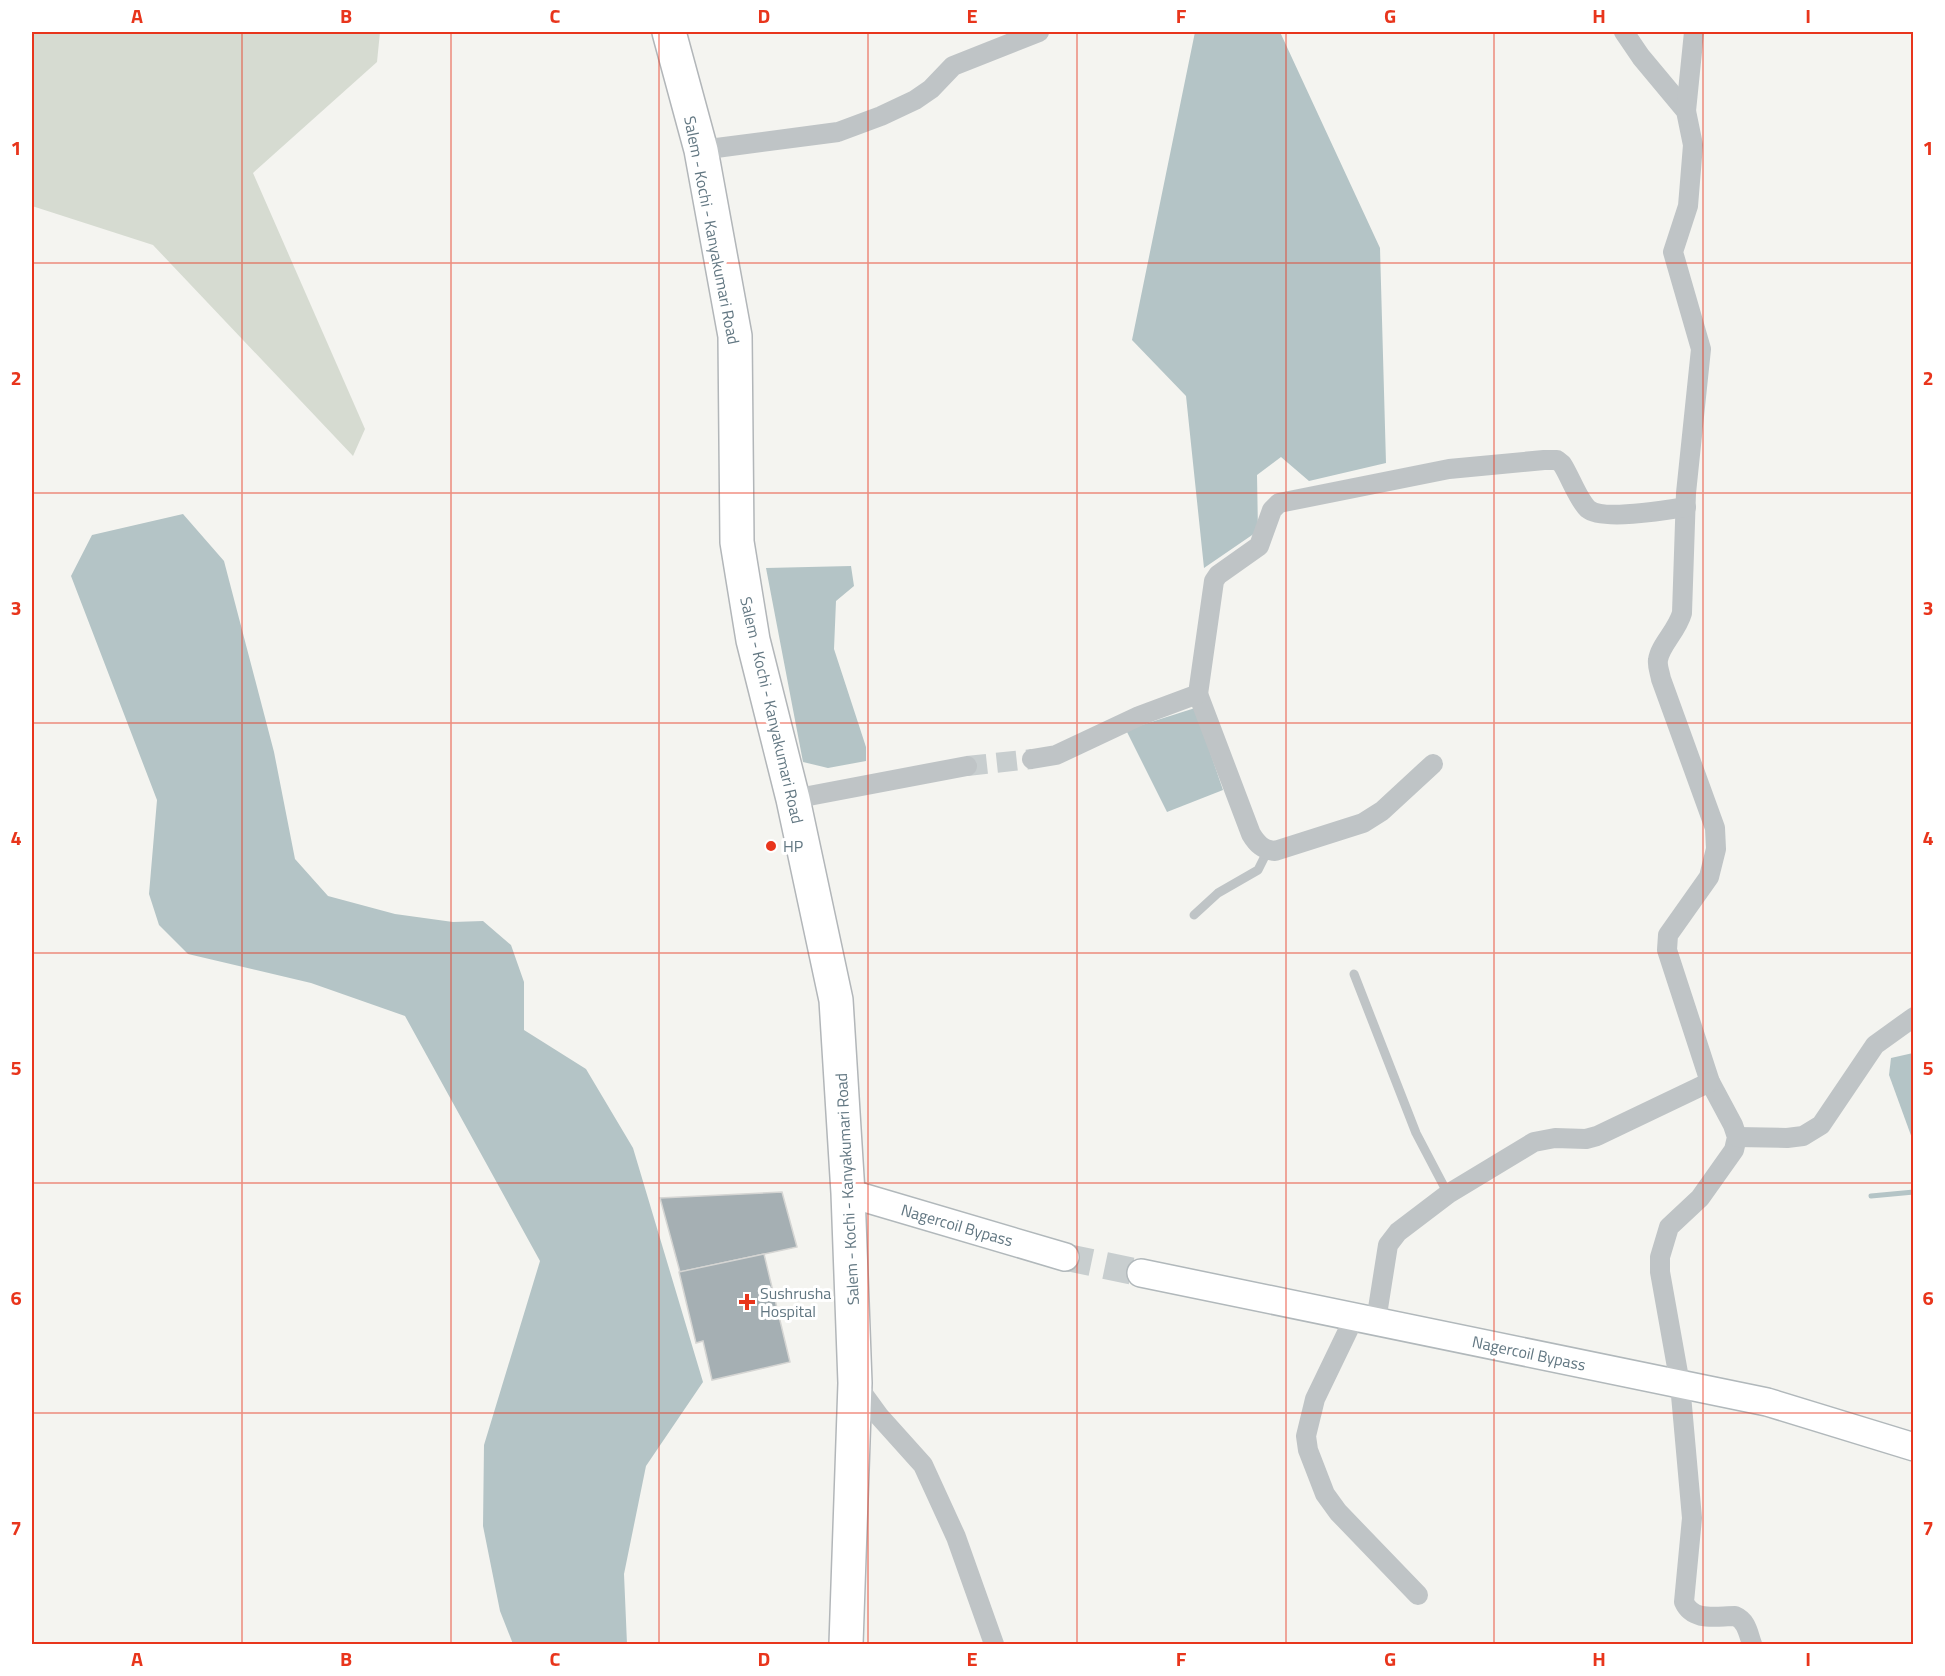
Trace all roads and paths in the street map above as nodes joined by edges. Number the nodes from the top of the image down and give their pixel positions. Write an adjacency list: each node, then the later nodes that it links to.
1 (669, 32): 6 (highway, Salem - Kochi - Kanyakumari Road)
2 (1039, 32): 6 (street)
3 (1624, 32): 5 (street)
4 (1694, 32): 5 (street)
5 (1686, 111): 7 (street)
6 (701, 150): 12 (highway, Salem - Kochi - Kanyakumari Road)
7 (1686, 507): 8 (street); 17 (street)
8 (1198, 694): 9 (street); 13 (street)
9 (1032, 759)
10 (1433, 764): 13 (street)
11 (967, 766): 12 (street)
12 (793, 799): 19 (highway, Salem - Kochi - Kanyakumari Road)
13 (1268, 850): 14 (lane)
14 (1194, 915)
15 (1353, 974): 20 (lane)
16 (1914, 1017): 18 (street)
17 (1710, 1082): 18 (street); 20 (street)
18 (1737, 1137): 25 (street)
19 (848, 1193): 21 (main road, Nagercoil Bypass); 24 (highway, Salem - Kochi - Kanyakumari Road)
20 (1448, 1194): 23 (street)
21 (1065, 1257)
22 (1141, 1273): 23 (main road, Nagercoil Bypass)
23 (1366, 1319): 25 (main road, Nagercoil Bypass); 27 (street)
24 (855, 1383): 28 (highway, Salem - Kochi - Kanyakumari Road); 29 (street)
25 (1680, 1384): 26 (main road, Nagercoil Bypass); 30 (street)
26 (1914, 1447)
27 (1418, 1595)
28 (846, 1644)
29 (994, 1644)
30 (1752, 1644)

